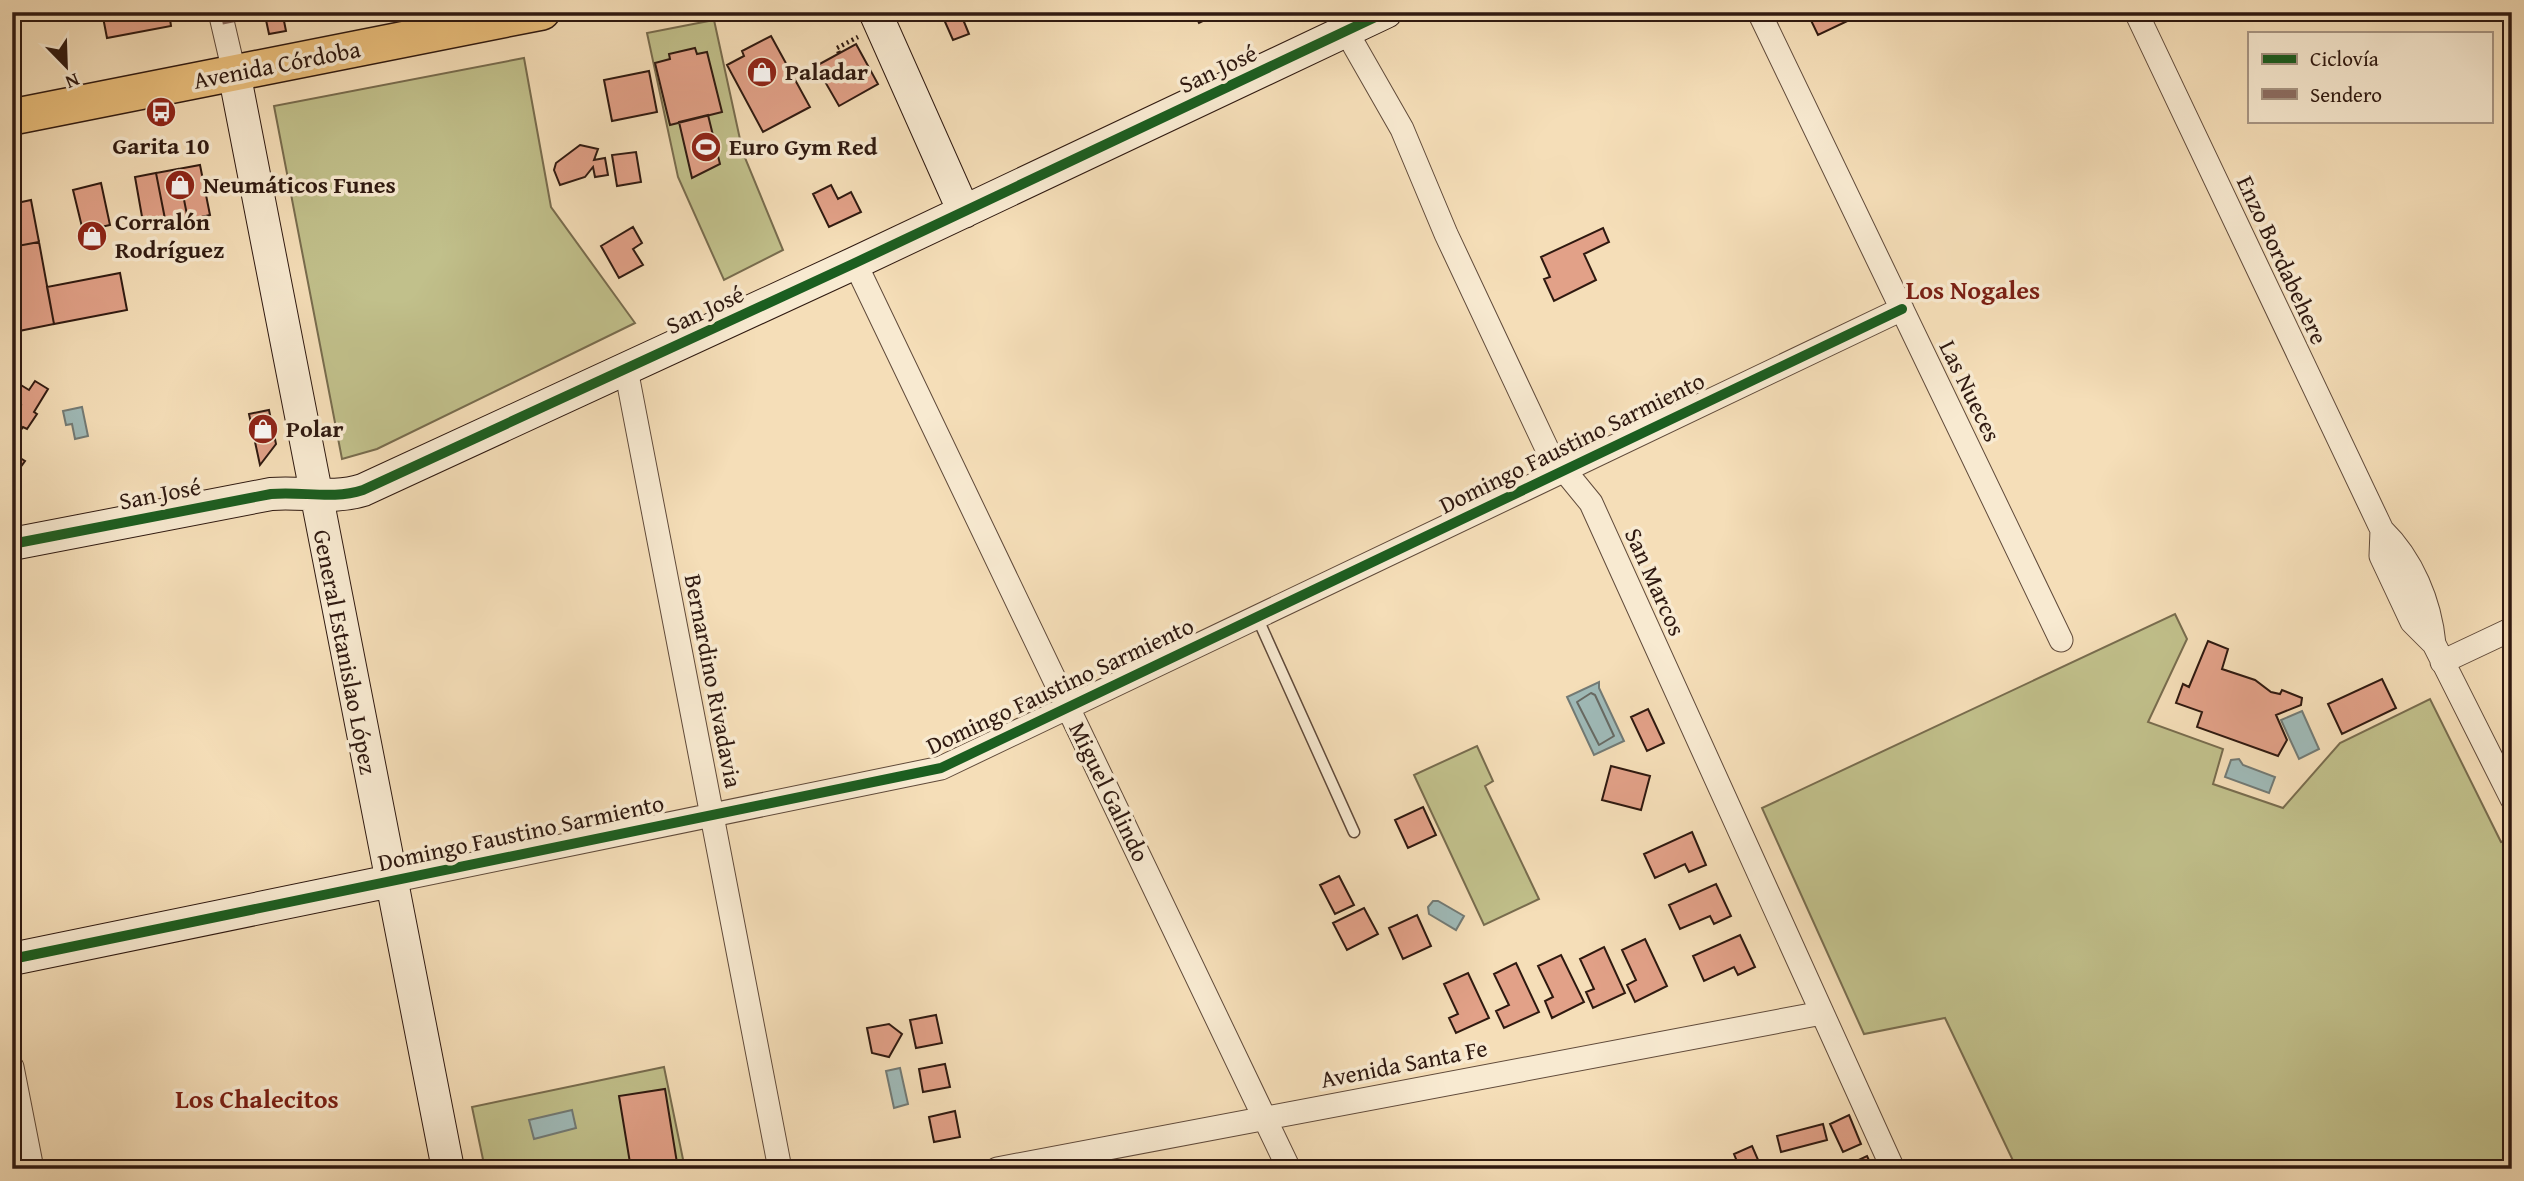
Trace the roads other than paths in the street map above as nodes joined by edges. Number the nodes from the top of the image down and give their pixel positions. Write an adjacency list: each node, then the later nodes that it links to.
1 (220, 12): 8 (street, General Estanislao López)
2 (542, 12): 8 (main road, Avenida Córdoba)
3 (875, 12): 10 (street)
4 (1386, 12): 7 (street, San José)
5 (1759, 12): 12 (street, Las Nueces)
6 (2136, 12): 20 (street, Enzo Bordabehere)
7 (1346, 32): 10 (street, San José); 14 (street, San Marcos)
8 (233, 72): 9 (main road, Avenida Córdoba); 15 (street, General Estanislao López)
9 (12, 117)
10 (964, 212): 11 (street, San José)
11 (855, 263): 13 (street, San José); 21 (street, Miguel Galindo)
12 (1902, 309): 14 (street, Domingo Faustino Sarmiento); 19 (street, Las Nueces)
13 (626, 369): 15 (street, San José); 23 (street, Bernardino Rivadavia)
14 (1564, 470): 17 (street, Domingo Faustino Sarmiento); 27 (street, San Marcos)
15 (314, 494): 16 (street, San José); 25 (street, General Estanislao López)
16 (12, 544)
17 (1257, 617): 21 (street, Domingo Faustino Sarmiento); 24 (lane)
18 (2512, 629): 20 (street)
19 (2061, 640)
20 (2438, 653): 22 (street, Enzo Bordabehere)
21 (1068, 707): 23 (street, Domingo Faustino Sarmiento); 29 (street, Miguel Galindo)
22 (2512, 799)
23 (712, 815): 25 (street, Domingo Faustino Sarmiento); 32 (street, Bernardino Rivadavia)
24 (1354, 832)
25 (391, 881): 26 (street, Domingo Faustino Sarmiento); 31 (street, General Estanislao López)
26 (12, 959)
27 (1822, 1013): 29 (street, Avenida Santa Fe); 35 (street, San Marcos)
28 (12, 1067): 30 (street)
29 (1265, 1116): 33 (street, Avenida Santa Fe); 34 (street, Miguel Galindo)
30 (32, 1169)
31 (448, 1169)
32 (780, 1169)
33 (997, 1169)
34 (1289, 1169)
35 (1894, 1169)

